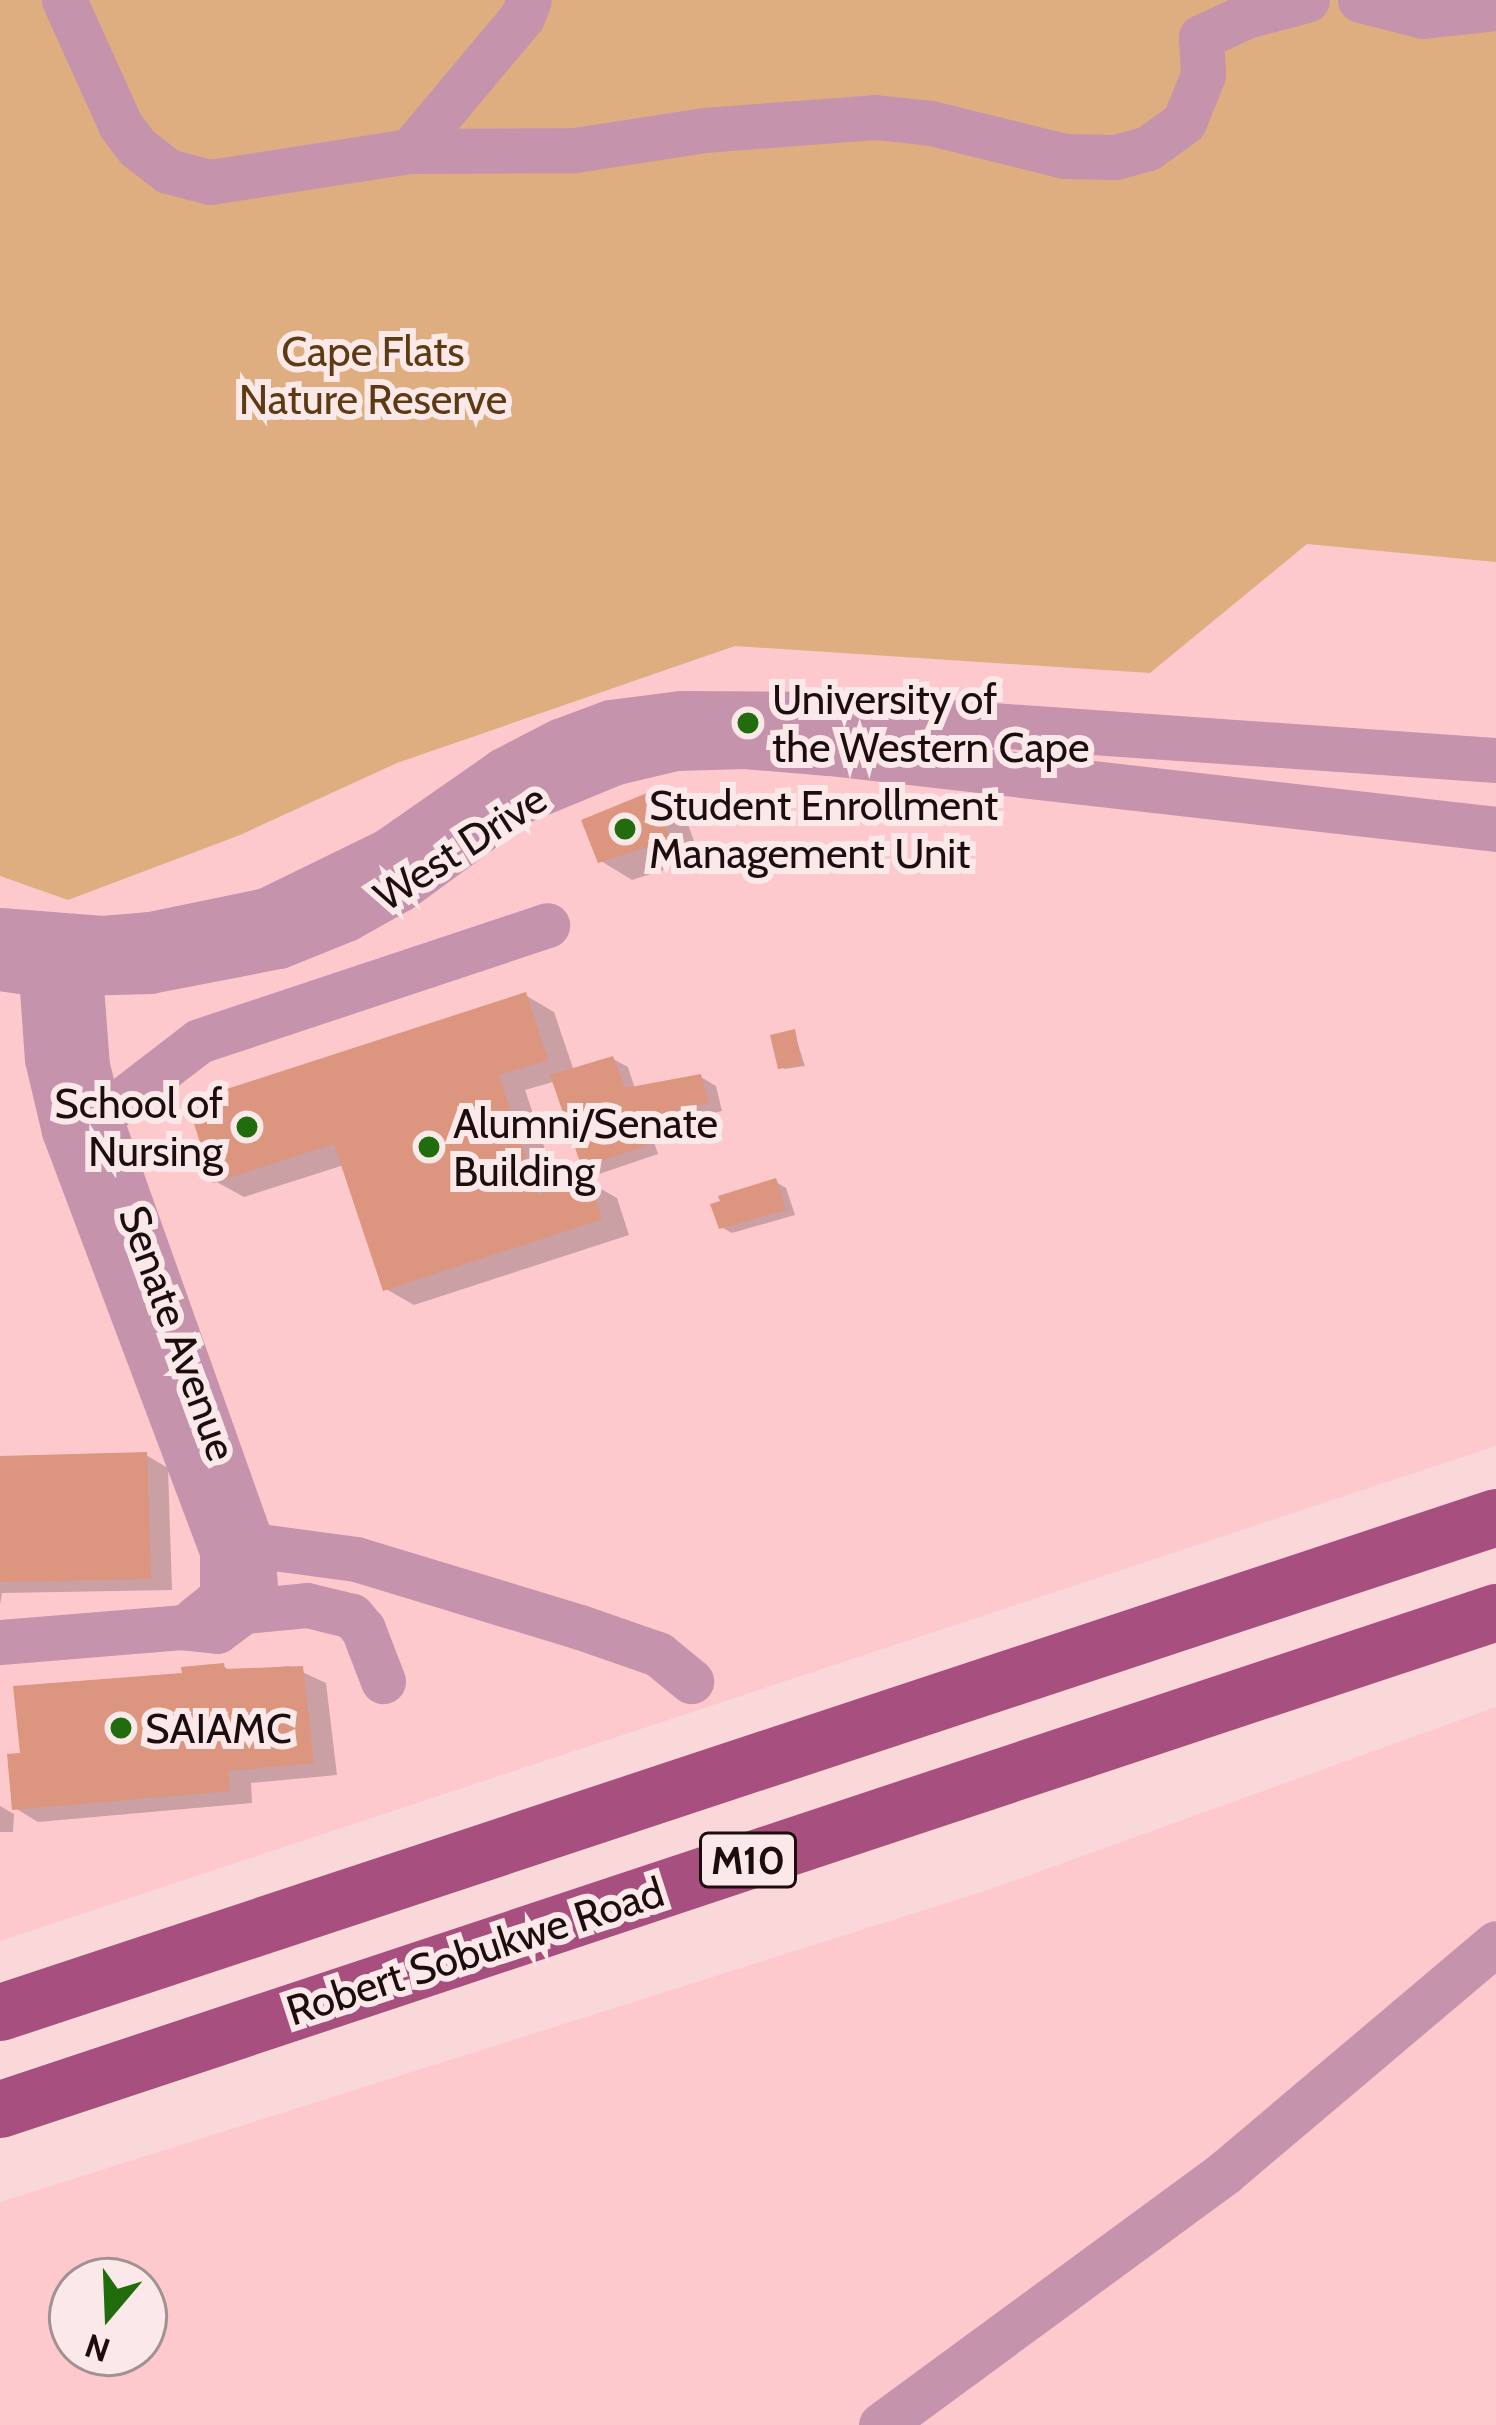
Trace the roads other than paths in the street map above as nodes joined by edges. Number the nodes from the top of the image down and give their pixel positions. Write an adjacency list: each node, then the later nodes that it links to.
1 (64, 0): 7 (lane)
2 (529, 0): 7 (lane)
3 (1307, 0): 6 (lane)
4 (1360, 0): 5 (lane)
5 (1496, 8)
6 (1192, 18): 7 (lane)
7 (410, 152)
8 (1496, 760): 11 (lane, West Drive)
9 (1496, 829): 11 (lane, West Drive)
10 (547, 925): 12 (lane)
11 (39, 953): 12 (lane, Senate Avenue)
12 (82, 1124): 13 (lane, Senate Avenue)
13 (172, 1369): 15 (lane, Senate Avenue); 18 (lane, Senate Avenue)
14 (1496, 1517): 23 (main road, M10)
15 (252, 1545): 16 (lane, Senate Avenue); 21 (lane)
16 (244, 1611): 18 (lane); 20 (lane)
17 (1496, 1612): 24 (main road, Robert Sobukwe Road / M10)
18 (193, 1630): 19 (lane)
19 (0, 1642)
20 (383, 1681)
21 (691, 1681)
22 (1496, 1943): 25 (lane)
23 (0, 2012)
24 (0, 2109)
25 (881, 2425)

